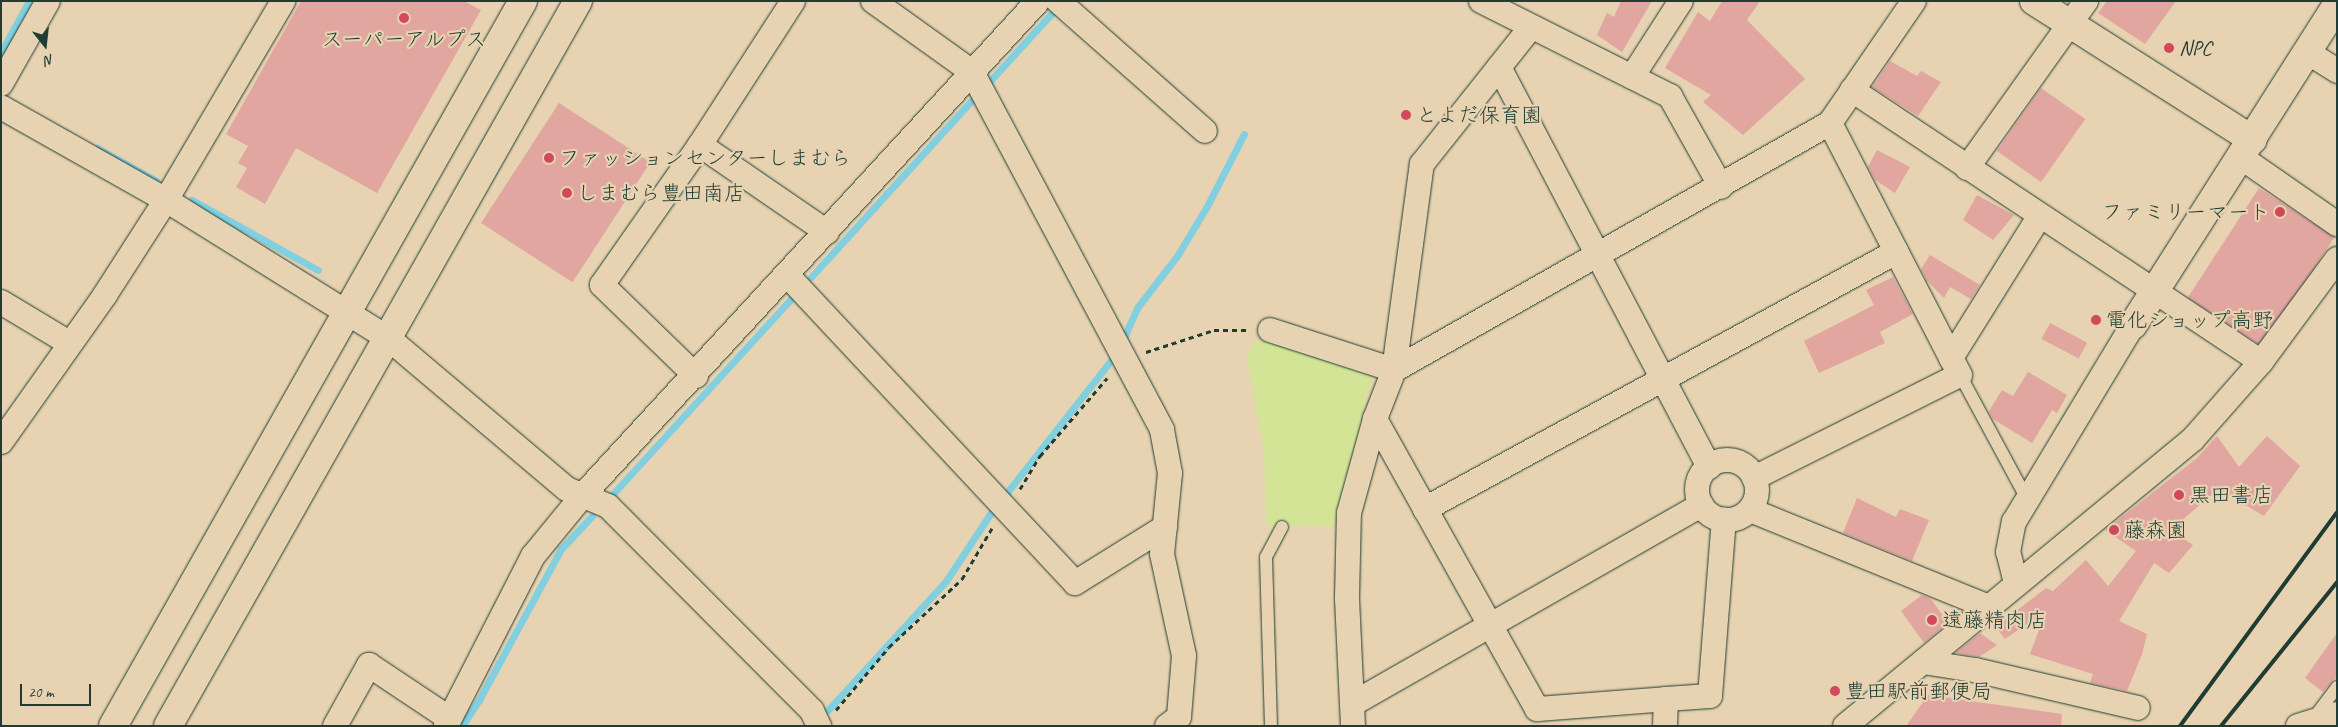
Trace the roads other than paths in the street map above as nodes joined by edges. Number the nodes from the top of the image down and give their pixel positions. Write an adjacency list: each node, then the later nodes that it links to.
1 (48, 1): 22 (street)
2 (283, 1): 31 (street)
3 (523, 1): 41 (street)
4 (578, 1): 44 (street)
5 (794, 1): 27 (street)
6 (873, 1): 20 (street)
7 (1058, 1): 26 (street)
8 (1481, 1): 16 (street)
9 (1682, 1): 21 (street)
10 (1914, 1): 23 (street)
11 (2034, 1): 15 (street)
12 (2086, 1): 15 (street)
13 (1029, 4): 20 (street)
14 (2336, 12): 17 (street)
15 (2070, 24): 28 (street); 29 (street)
16 (1530, 28): 18 (street); 21 (street)
17 (2307, 52): 19 (street); 28 (street)
18 (1498, 67): 36 (street); 48 (street)
19 (2337, 70)
20 (972, 72): 34 (street); 61 (street)
21 (1632, 77): 30 (street)
22 (1, 84)
23 (1852, 90): 25 (street); 29 (street)
24 (1, 107): 31 (street)
25 (1830, 123): 30 (street); 35 (street)
26 (1205, 131)
27 (700, 145): 34 (street); 49 (street)
28 (2247, 149): 33 (street); 39 (street)
29 (1967, 168): 32 (street)
30 (1721, 187): 36 (street)
31 (166, 200): 41 (street); 45 (street)
32 (2039, 217): 39 (street); 47 (street)
33 (2337, 224)
34 (827, 232): 38 (street)
35 (1896, 252): 47 (street); 50 (street)
36 (1597, 255): 48 (street); 50 (street)
37 (2337, 259): 46 (street)
38 (788, 276): 49 (street); 61 (street)
39 (2155, 292): 42 (street); 46 (street)
40 (1, 302): 45 (street)
41 (346, 312): 44 (street); 76 (street)
42 (2133, 325): 56 (street)
43 (1270, 330): 48 (street)
44 (388, 338): 55 (street); 77 (street)
45 (70, 344): 52 (street)
46 (2261, 362): 63 (street)
47 (1956, 367): 54 (street); 56 (lane)
48 (1394, 370): 51 (street)
49 (696, 376): 55 (street)
50 (1663, 379): 53 (street); 58 (street)
51 (1375, 419): 58 (street); 70 (street)
52 (1, 442)
53 (1709, 467): 54 (street); 57 (street)
54 (1754, 478): 59 (street)
55 (584, 494): 73 (street); 74 (street)
56 (2028, 501): 63 (street)
57 (1701, 505): 60 (street); 65 (street)
58 (1425, 509): 65 (street)
59 (1750, 510): 60 (street); 64 (street)
60 (1724, 520): 68 (street)
61 (1165, 526): 79 (street)
62 (1282, 527): 80 (lane)
63 (2016, 583): 64 (street)
64 (1988, 608): 66 (street)
65 (1491, 626): 70 (street); 72 (street)
66 (1923, 662): 69 (street); 82 (street)
67 (2337, 687): 75 (lane)
68 (1666, 700): 72 (street); 81 (street)
69 (2138, 708)
70 (1354, 714)
71 (2337, 714): 75 (street)
72 (1537, 717)
73 (448, 722): 78 (street)
74 (824, 722)
75 (2304, 724)
76 (113, 726)
77 (168, 726)
78 (335, 726)
79 (1168, 726)
80 (1271, 726)
81 (1665, 726)
82 (1845, 726)

